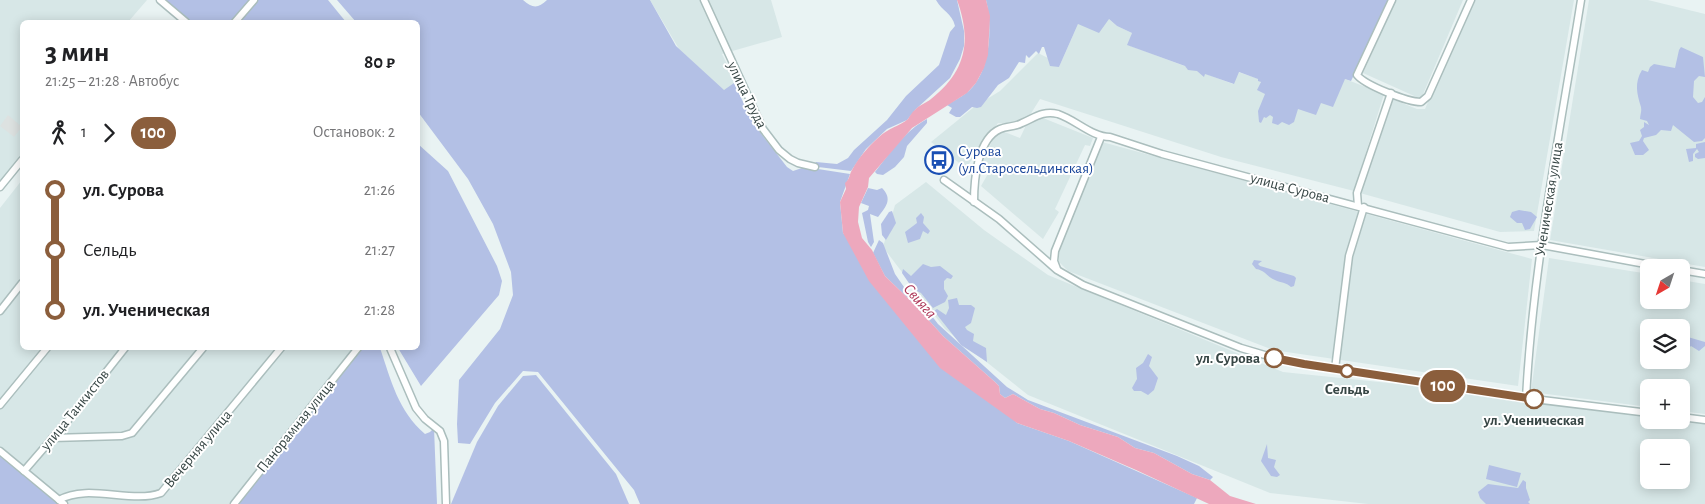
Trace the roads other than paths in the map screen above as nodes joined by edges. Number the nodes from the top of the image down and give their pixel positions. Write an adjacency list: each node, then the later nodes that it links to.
1 (160, 0): 7 (street)
2 (254, 0): 8 (street)
3 (704, 0): 12 (street, улица Труда)
4 (1392, 0): 9 (street)
5 (1471, 0): 9 (street)
6 (1581, 0): 17 (street, Ученическая улица)
7 (184, 20)
8 (237, 20)
9 (1391, 93): 16 (street)
10 (1100, 137): 15 (street, улица Сурова); 16 (street, улица Сурова); 19 (street)
11 (20, 162): 14 (street)
12 (814, 168)
13 (944, 180): 15 (street)
14 (0, 187)
15 (974, 202): 19 (street)
16 (1361, 207): 17 (street, улица Сурова); 30 (street)
17 (1542, 245): 18 (street, улица Сурова); 31 (street, Ученическая улица)
18 (1640, 263)
19 (1057, 270): 30 (street)
20 (1690, 272): 21 (street)
21 (1705, 274)
22 (20, 286): 23 (street)
23 (0, 311)
24 (45, 350): 32 (street)
25 (123, 350): 36 (street, улица Танкистов)
26 (201, 350): 36 (street)
27 (279, 350): 39 (street, Вечерняя улица)
28 (356, 350): 40 (street, Панорамная улица)
29 (391, 350): 41 (street)
30 (1335, 369): 31 (street)
31 (1526, 398): 33 (street)
32 (0, 405)
33 (1640, 412)
34 (1690, 418): 35 (street)
35 (1705, 420)
36 (52, 438): 38 (street, улица Танкистов)
37 (0, 451): 38 (street)
38 (24, 471): 39 (street)
39 (61, 502)
40 (234, 504)
41 (446, 504)

